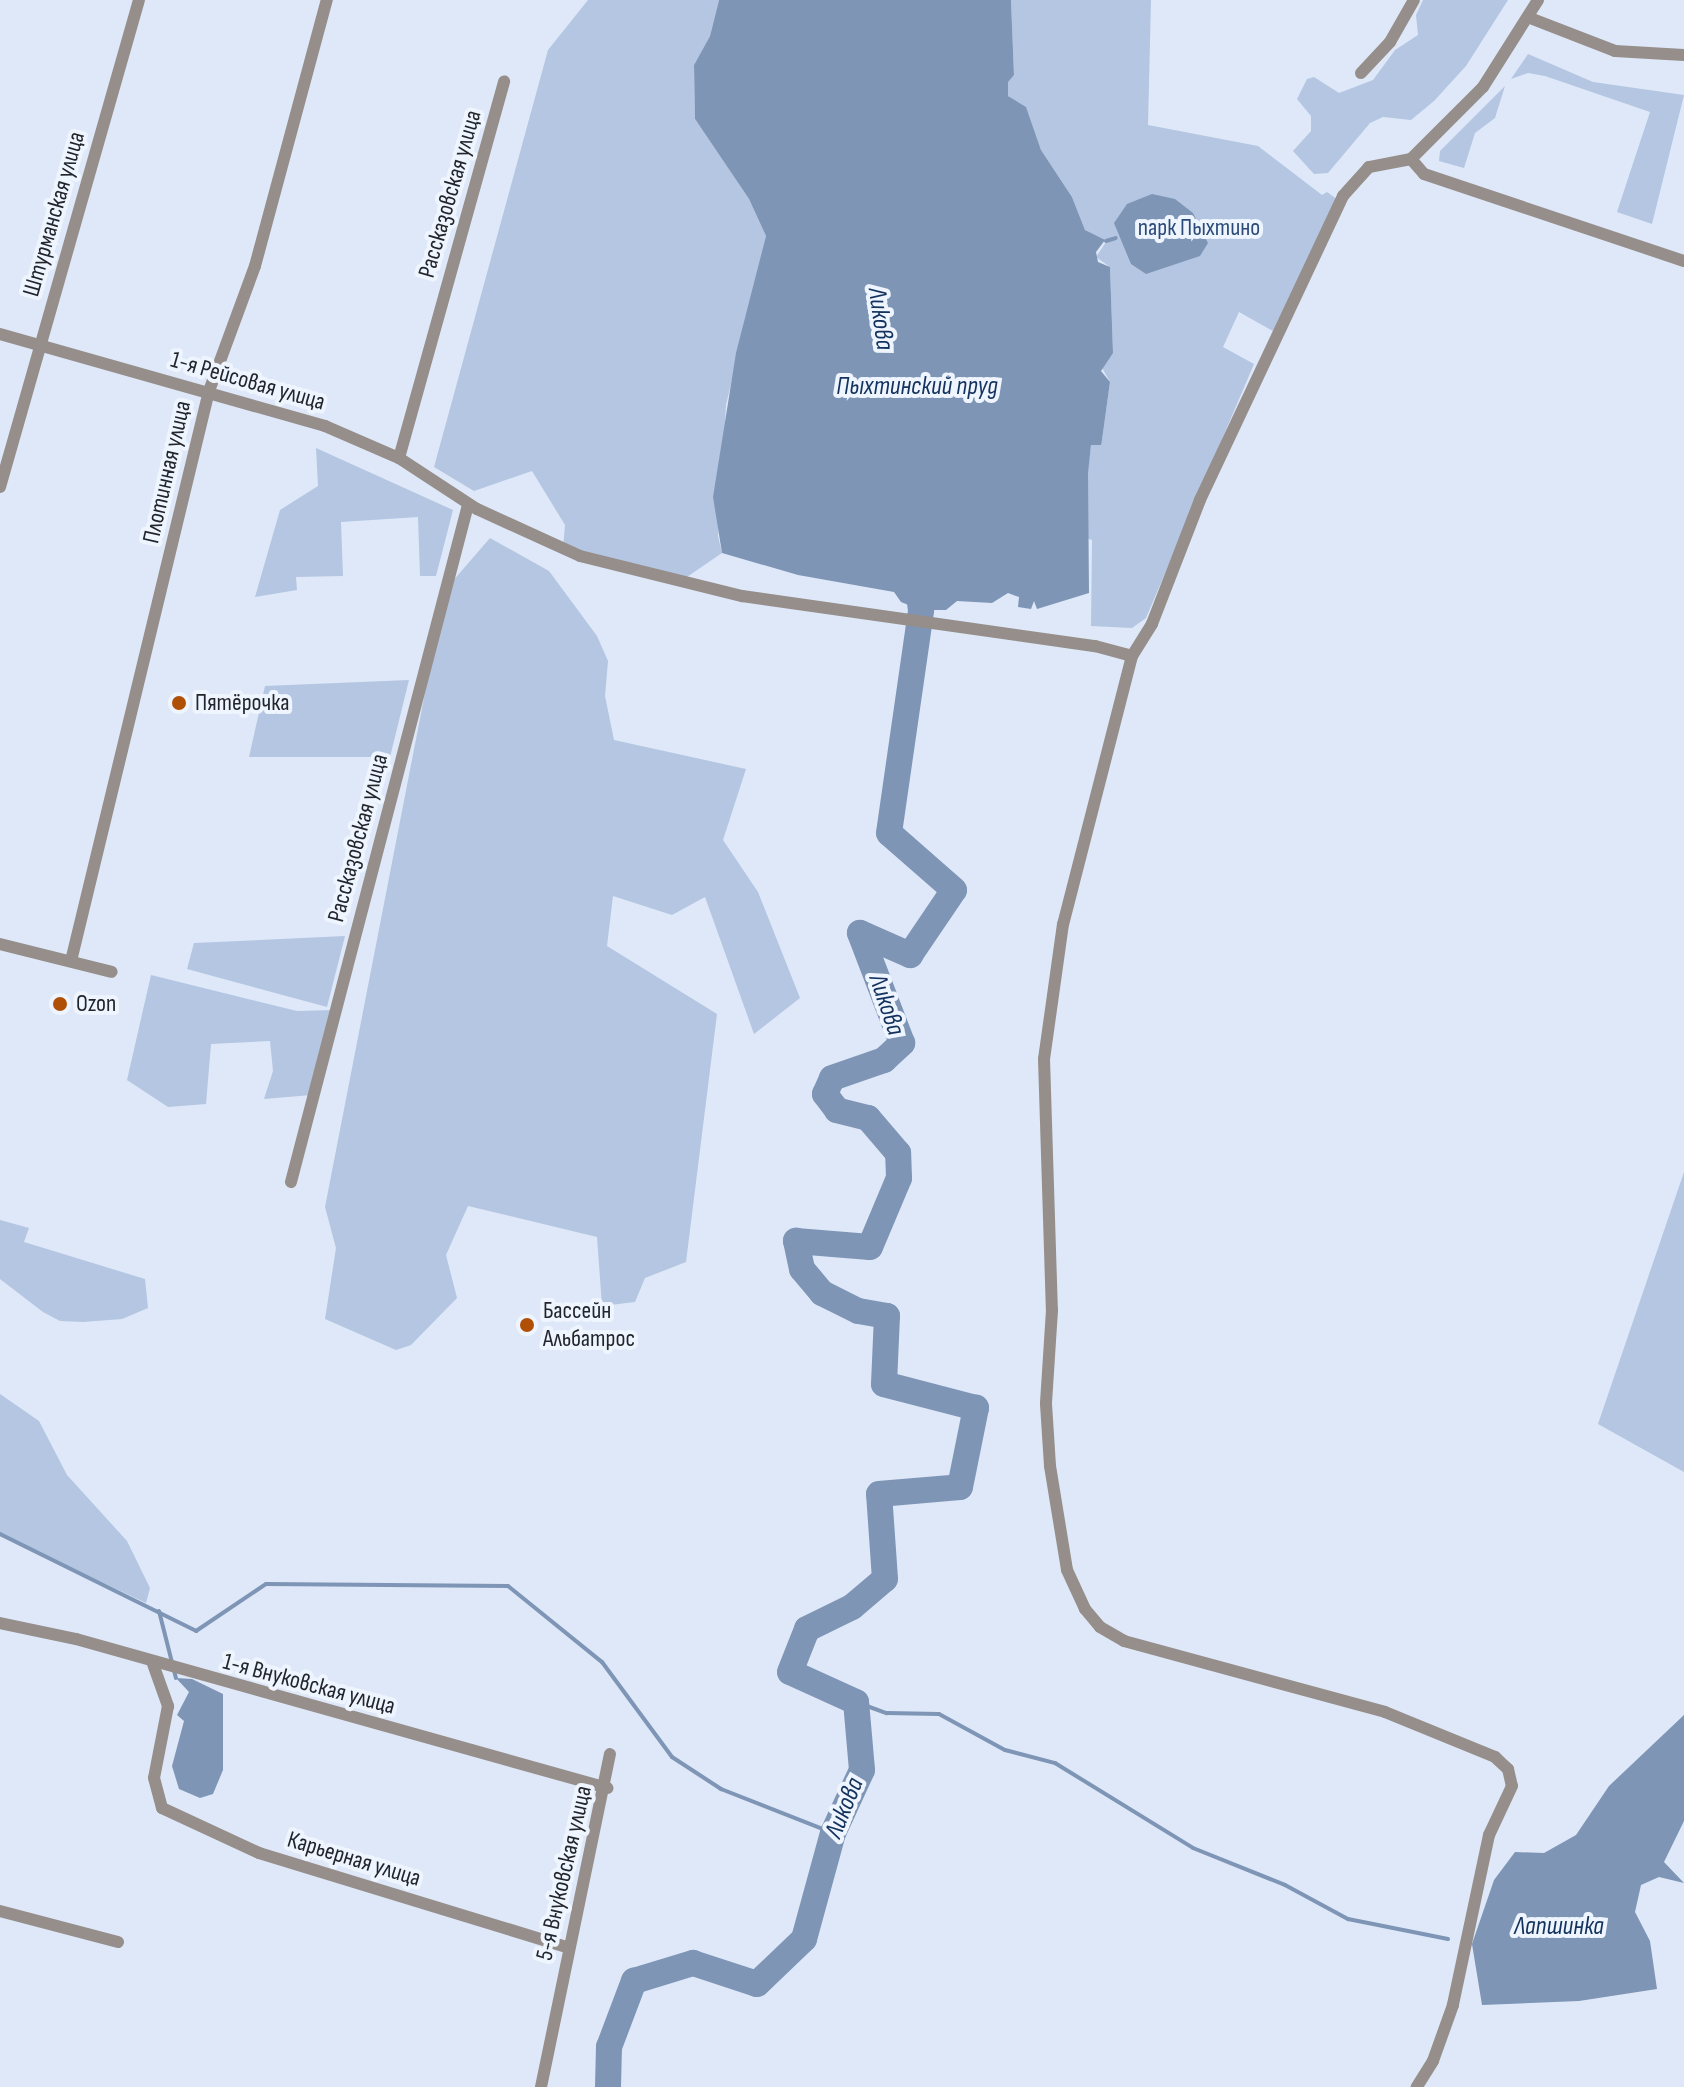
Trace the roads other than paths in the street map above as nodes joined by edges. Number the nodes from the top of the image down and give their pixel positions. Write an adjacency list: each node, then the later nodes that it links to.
1 (139, 0): 12 (street, Штурманская улица)
2 (327, 0): 13 (street, Плотинная улица)
3 (1414, 0): 7 (street)
4 (1538, 0): 5 (street)
5 (1530, 18): 6 (street); 9 (street)
6 (1684, 55)
7 (1361, 73)
8 (504, 81): 14 (street, Рассказовская улица)
9 (1411, 159): 10 (street); 17 (street)
10 (1684, 261)
11 (0, 334): 12 (street, 1-я Рейсовая улица)
12 (39, 345): 13 (street, 1-я Рейсовая улица); 15 (street, Штурманская улица)
13 (209, 391): 14 (street, 1-я Рейсовая улица); 19 (street, Плотинная улица)
14 (399, 458): 16 (street, 1-я Рейсовая улица)
15 (0, 487)
16 (468, 505): 17 (street, 1-я Рейсовая улица); 21 (street, Рассказовская улица)
17 (1132, 656): 30 (street)
18 (0, 944): 19 (street)
19 (71, 961): 20 (street)
20 (112, 972)
21 (291, 1182)
22 (0, 1623): 23 (street, 1-я Внуковская улица)
23 (153, 1664): 25 (street, 1-я Внуковская улица); 28 (street, Карьерная улица)
24 (610, 1754): 25 (street, 5-я Внуковская улица)
25 (607, 1788): 28 (street, 5-я Внуковская улица)
26 (0, 1911): 27 (street)
27 (118, 1942)
28 (569, 1948): 29 (street, 5-я Внуковская улица)
29 (541, 2087)
30 (1417, 2087)

